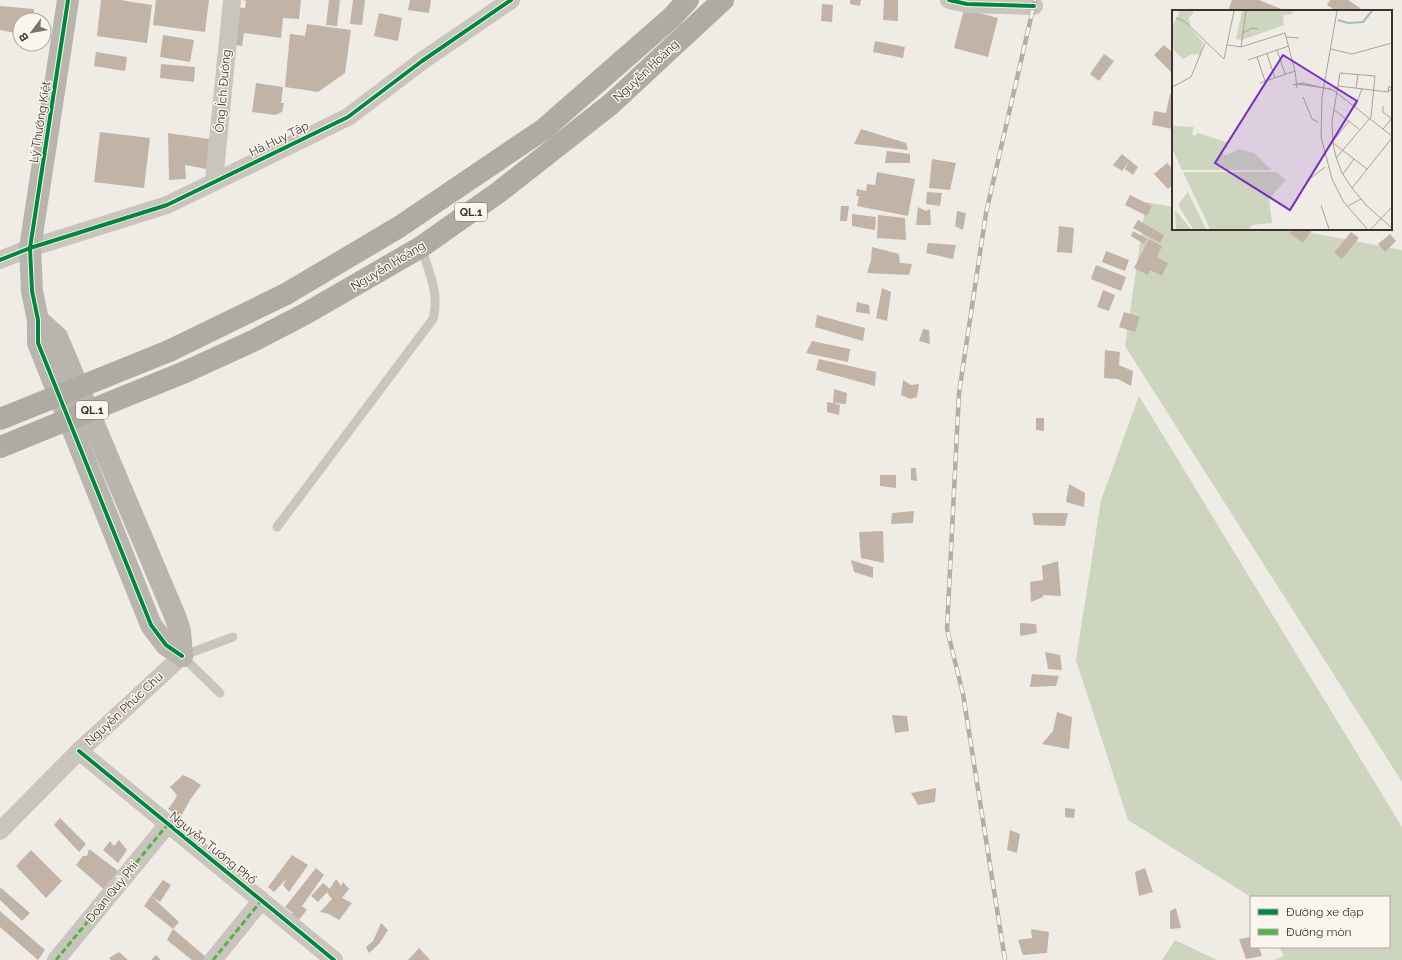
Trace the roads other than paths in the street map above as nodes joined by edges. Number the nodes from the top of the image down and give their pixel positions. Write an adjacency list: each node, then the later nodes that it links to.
1 (68, 0): 10 (street, Lý Thường Kiệt)
2 (232, 0): 8 (street, Ông Ích Đường)
3 (512, 0): 8 (street, Hà Huy Tập)
4 (688, 0): 13 (highway, Nguyễn Hoàng / QL.1, bridge)
5 (723, 0): 9 (highway, Nguyễn Hoàng / QL.1)
6 (949, 0): 7 (street)
7 (1034, 6)
8 (214, 181): 10 (street, Hà Huy Tập)
9 (421, 247): 14 (highway, Nguyễn Hoàng / QL.1, bridge); 17 (lane)
10 (30, 248): 11 (street, Hà Huy Tập); 12 (street, Lý Thường Kiệt)
11 (0, 260)
12 (38, 320): 15 (street); 16 (street, Lý Thường Kiệt)
13 (0, 419)
14 (0, 447)
15 (117, 481): 16 (street); 19 (street)
16 (96, 489): 19 (street, Lý Thường Kiệt)
17 (277, 527)
18 (233, 637): 19 (lane)
19 (182, 656): 20 (lane); 21 (street, Nguyễn Phúc Chu)
20 (220, 693)
21 (79, 751): 22 (street, Nguyễn Tường Phổ); 23 (street, Nguyễn Phúc Chu)
22 (168, 824): 24 (street, Nguyễn Tường Phổ); 25 (street, Đoàn Quý Phi)
23 (0, 831)
24 (261, 901): 26 (street); 27 (street, Nguyễn Tường Phổ)
25 (56, 960)
26 (213, 960)
27 (334, 960)

